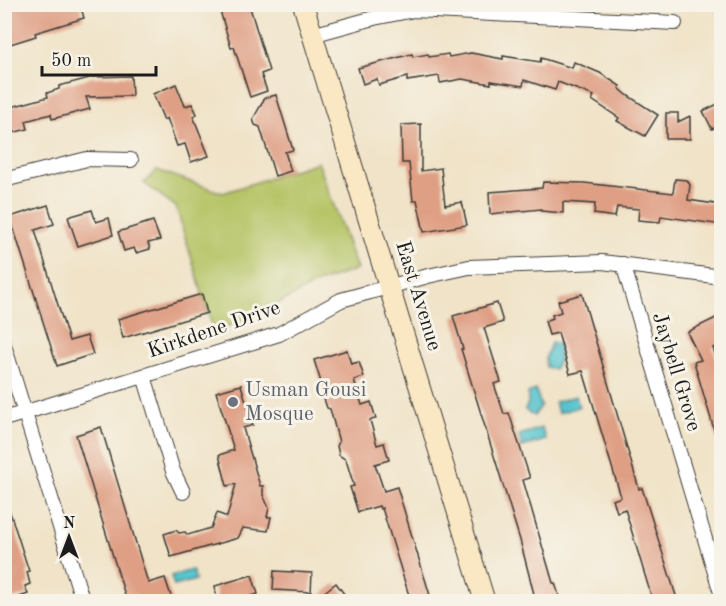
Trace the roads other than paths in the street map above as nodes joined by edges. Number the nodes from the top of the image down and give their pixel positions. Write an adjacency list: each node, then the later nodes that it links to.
1 (303, 4): 3 (street, East Avenue)
2 (675, 23): 3 (street)
3 (312, 36): 8 (street, East Avenue)
4 (131, 160): 5 (street)
5 (4, 180)
6 (623, 264): 7 (street, Kirkdene Drive); 8 (street, Kirkdene Drive); 14 (street, Jaybell Grove)
7 (722, 277)
8 (390, 286): 10 (street, Kirkdene Drive); 16 (street, East Avenue)
9 (4, 345): 11 (street)
10 (144, 376): 11 (street, Kirkdene Drive); 13 (street)
11 (25, 413): 12 (street, Kirkdene Drive); 15 (street)
12 (4, 419)
13 (183, 492)
14 (722, 596)
15 (83, 602)
16 (485, 602)

